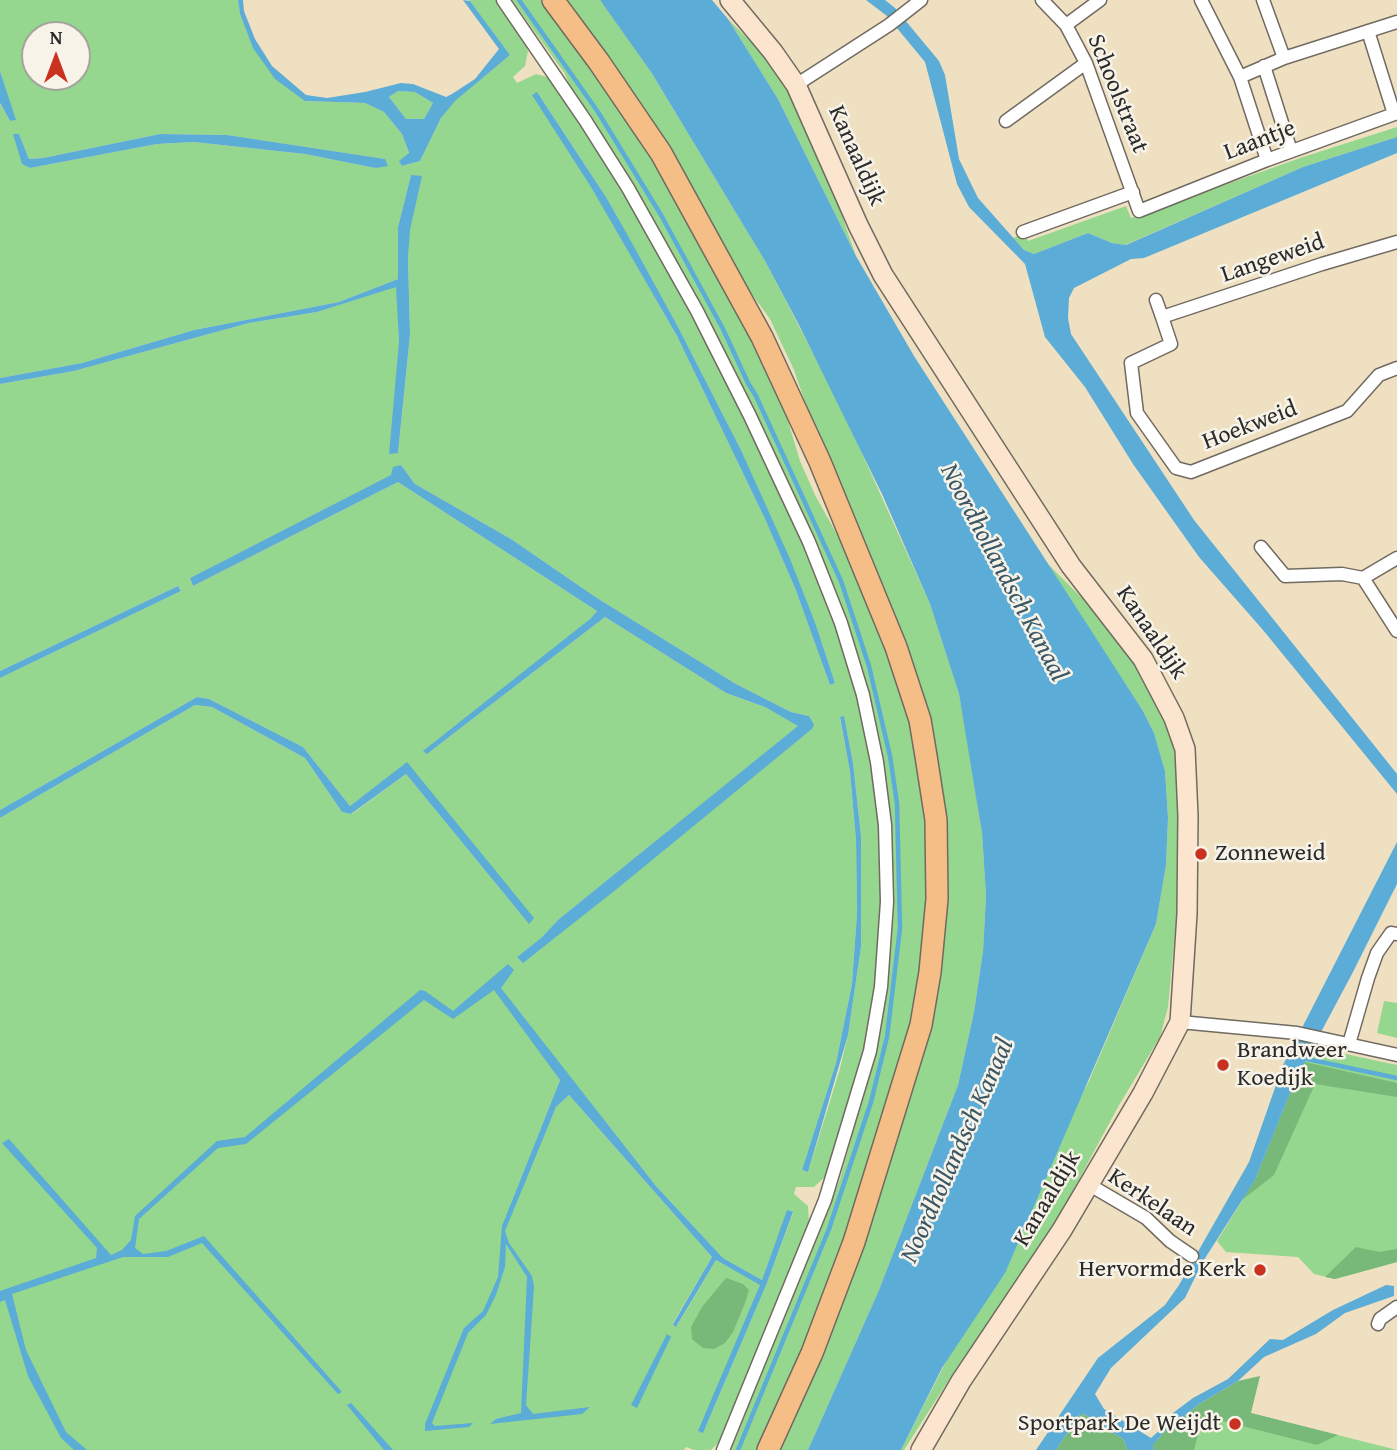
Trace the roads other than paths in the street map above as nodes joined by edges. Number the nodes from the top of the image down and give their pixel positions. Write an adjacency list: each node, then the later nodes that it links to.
1 (503, 0): 40 (street)
2 (554, 0): 41 (main road)
3 (730, 0): 16 (street, Kanaaldijk)
4 (921, 0): 16 (street)
5 (1042, 0): 10 (street, Schoolstraat)
6 (1100, 0): 10 (street)
7 (1201, 0): 15 (street)
8 (1263, 0): 12 (street)
9 (1397, 22): 11 (street)
10 (1066, 25): 13 (street, Schoolstraat)
11 (1368, 31): 12 (street); 17 (street)
12 (1284, 58): 14 (street)
13 (1086, 63): 18 (street); 21 (street, Schoolstraat)
14 (1264, 66): 15 (street); 19 (street)
15 (1240, 77): 20 (street)
16 (796, 85): 33 (street, Kanaaldijk)
17 (1396, 113): 19 (street, Laantje)
18 (1006, 121)
19 (1291, 151): 20 (street, Laantje)
20 (1267, 160): 22 (street, Laantje)
21 (1133, 192): 22 (street, Schoolstraat); 23 (street)
22 (1139, 211)
23 (1023, 232)
24 (1397, 242): 26 (street, Langeweid)
25 (1156, 300): 26 (street)
26 (1162, 317): 27 (street, Hoekweid)
27 (1397, 368)
28 (1261, 547): 30 (street)
29 (1397, 558): 30 (street)
30 (1363, 578): 31 (street)
31 (1397, 631)
32 (1397, 934): 34 (street)
33 (1180, 1022): 34 (street); 36 (street, Kanaaldijk)
34 (1349, 1044): 35 (street)
35 (1397, 1055)
36 (1088, 1184): 37 (street, Kerkelaan); 42 (street, Kanaaldijk)
37 (1192, 1256)
38 (1397, 1307): 39 (street)
39 (1378, 1324)
40 (723, 1450)
41 (768, 1450)
42 (921, 1450)

